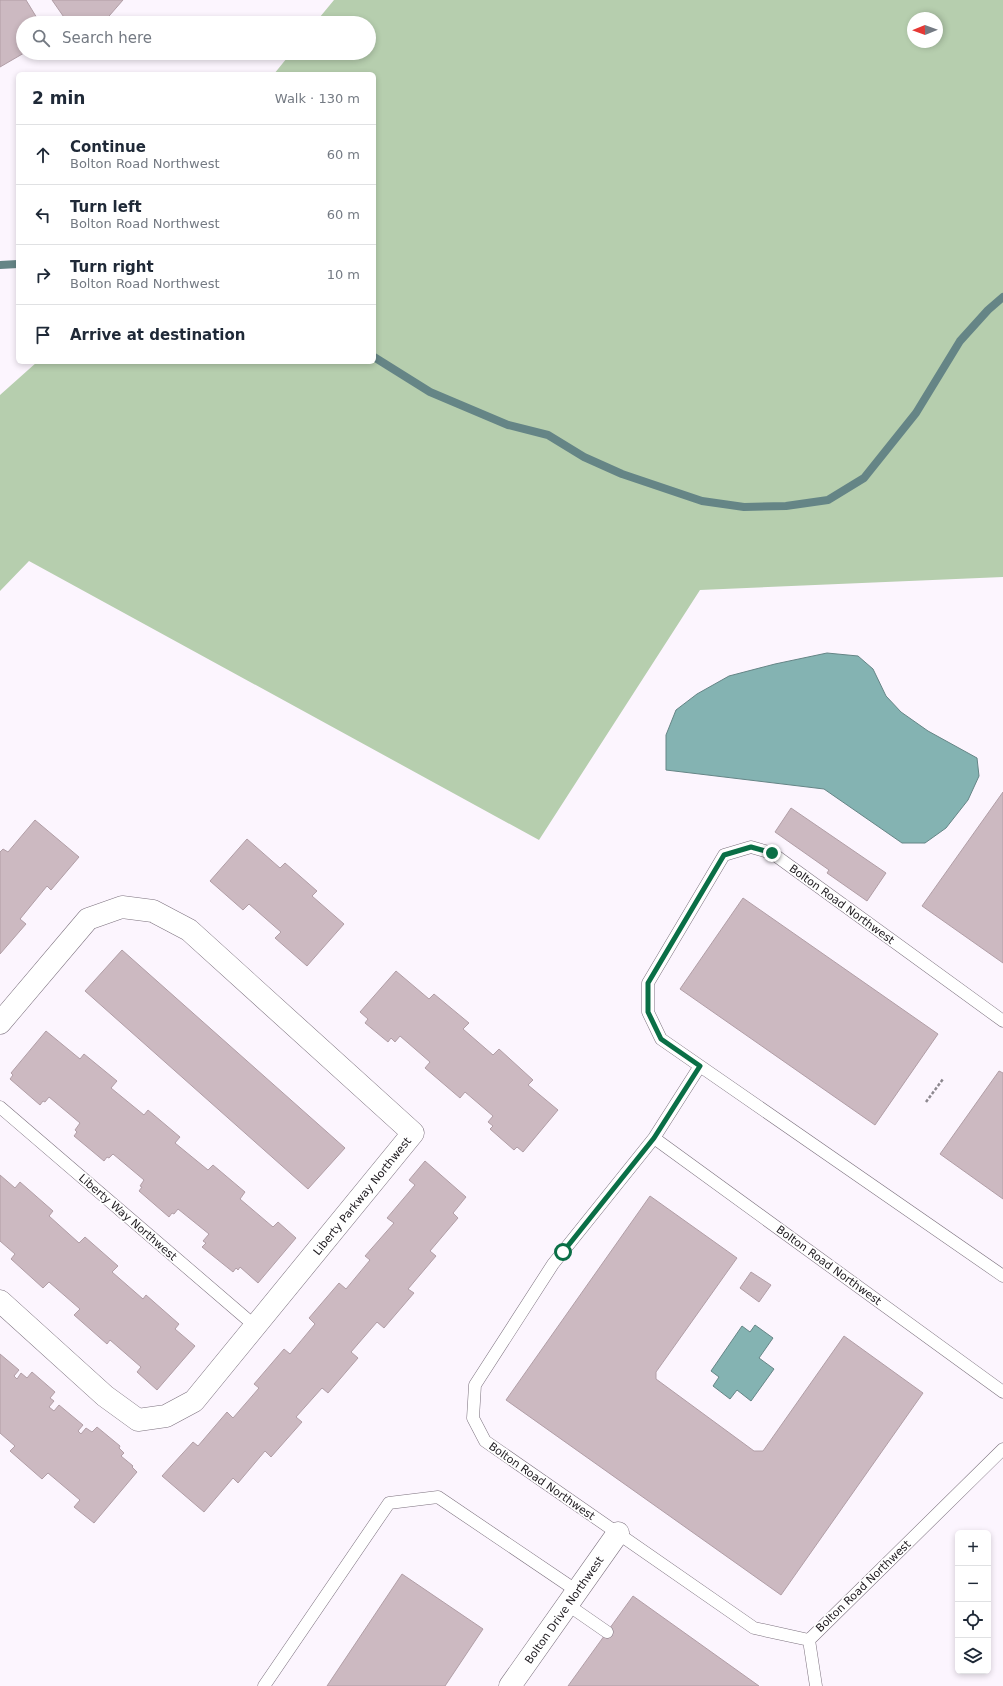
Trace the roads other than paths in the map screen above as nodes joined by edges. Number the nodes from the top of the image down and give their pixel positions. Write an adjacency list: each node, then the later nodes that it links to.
1 (1003, 1021): 3 (lane, Bolton Road Northwest)
2 (0, 1023): 8 (street, Liberty Parkway Northwest)
3 (700, 1066): 5 (lane, Bolton Road Northwest); 6 (lane, Bolton Road Northwest)
4 (0, 1107): 8 (lane, Liberty Way Northwest)
5 (654, 1138): 9 (lane, Bolton Road Northwest); 11 (lane, Bolton Road Northwest)
6 (1003, 1276)
7 (0, 1301): 8 (street, Liberty Parkway Northwest)
8 (255, 1326)
9 (1003, 1392)
10 (1003, 1449): 14 (lane, Bolton Road Northwest)
11 (618, 1533): 12 (street, Bolton Drive Northwest); 14 (lane, Bolton Road Northwest)
12 (573, 1598): 13 (lane); 15 (lane); 16 (street, Bolton Drive Northwest)
13 (607, 1632)
14 (809, 1640): 17 (lane, Bolton Road Northwest)
15 (264, 1686)
16 (510, 1686)
17 (816, 1686)

